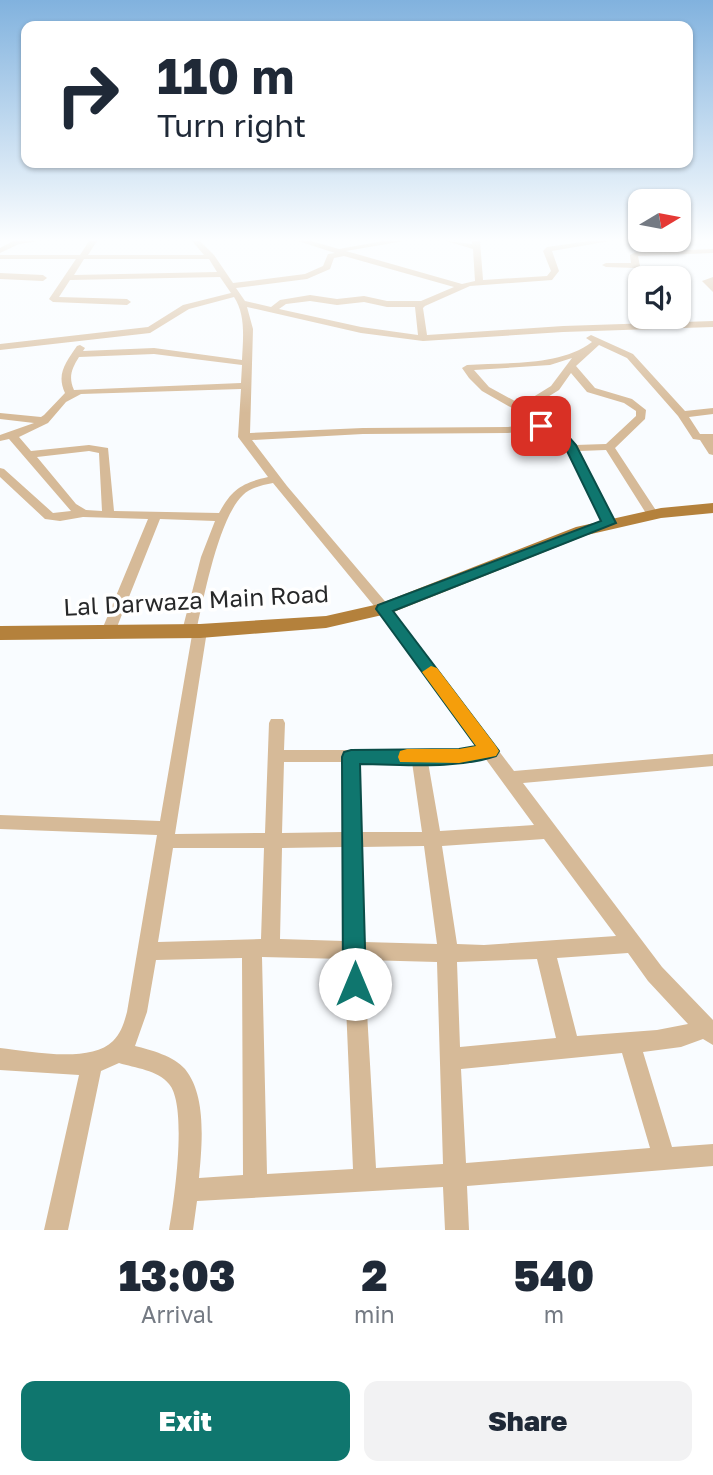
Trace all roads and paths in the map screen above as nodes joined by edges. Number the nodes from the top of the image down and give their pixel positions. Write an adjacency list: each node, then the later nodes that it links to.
1 (53, 298): 8 (street)
2 (208, 298): 13 (street)
3 (236, 298): 19 (street)
4 (250, 298): 10 (street)
5 (307, 298): 10 (street)
6 (313, 298): 9 (street)
7 (434, 298): 9 (street)
8 (127, 303)
9 (422, 304): 14 (street)
10 (272, 310): 14 (street)
11 (713, 324): 12 (street)
12 (563, 329): 14 (street); 15 (street)
13 (87, 338): 16 (street); 18 (street)
14 (423, 338)
15 (599, 341): 17 (street); 25 (street)
16 (1, 349)
17 (583, 351): 20 (street); 24 (street)
18 (76, 354): 19 (street); 22 (street)
19 (246, 363): 21 (street)
20 (571, 367): 24 (street); 32 (street)
21 (245, 386): 22 (street); 30 (street)
22 (70, 393): 27 (street)
23 (713, 411): 25 (street)
24 (527, 413): 28 (street)
25 (682, 414): 31 (street)
26 (0, 416): 27 (street)
27 (44, 421): 29 (street)
28 (541, 426): 30 (street); 33 (street)
29 (6, 436): 35 (street)
30 (244, 437): 37 (street)
31 (707, 437): 34 (street)
32 (609, 447): 33 (street); 40 (street)
33 (572, 448): 44 (street)
34 (713, 452)
35 (28, 454): 39 (street); 41 (street)
36 (0, 471): 39 (street)
37 (275, 479): 43 (street); 45 (street)
38 (713, 508): 40 (main road, Lal Darwaza Main Road)
39 (83, 513): 41 (street)
40 (653, 514): 44 (main road, Lal Darwaza Main Road)
41 (108, 515): 42 (street)
42 (155, 516): 43 (street); 47 (street)
43 (224, 517): 46 (street)
44 (609, 523): 45 (main road, Lal Darwaza Main Road)
45 (384, 609): 46 (main road, Lal Darwaza Main Road); 50 (street)
46 (194, 631): 47 (main road, Lal Darwaza Main Road); 58 (street)
47 (108, 632): 48 (main road, Lal Darwaza Main Road)
48 (0, 633)
49 (277, 723): 51 (street)
50 (489, 751): 53 (street); 55 (street)
51 (276, 756): 52 (street); 61 (street)
52 (351, 757): 53 (street); 59 (street)
53 (419, 757): 60 (street)
54 (713, 760): 55 (street)
55 (509, 778): 57 (street)
56 (0, 822): 58 (street)
57 (548, 831): 60 (street); 62 (street)
58 (166, 834): 61 (street); 64 (street)
59 (354, 839): 60 (street); 61 (street); 65 (street)
60 (432, 839): 67 (street)
61 (274, 841): 63 (street)
62 (632, 944): 66 (street); 68 (street)
63 (261, 948): 64 (street); 65 (street); 79 (street)
64 (146, 951): 71 (street)
65 (355, 951): 67 (street); 78 (street)
66 (545, 951): 67 (street); 70 (street)
67 (447, 954): 73 (street)
68 (710, 1032): 69 (street)
69 (629, 1042): 70 (street); 76 (street)
70 (569, 1048): 73 (street)
71 (118, 1052): 74 (street); 80 (street)
72 (0, 1059): 74 (street)
73 (451, 1059): 77 (street)
74 (92, 1063): 81 (street)
75 (713, 1155): 76 (street)
76 (664, 1158): 77 (street)
77 (455, 1175): 78 (street); 83 (street)
78 (365, 1178): 79 (street)
79 (255, 1184): 80 (street)
80 (188, 1190): 82 (street)
81 (56, 1230)
82 (181, 1230)
83 (457, 1230)

